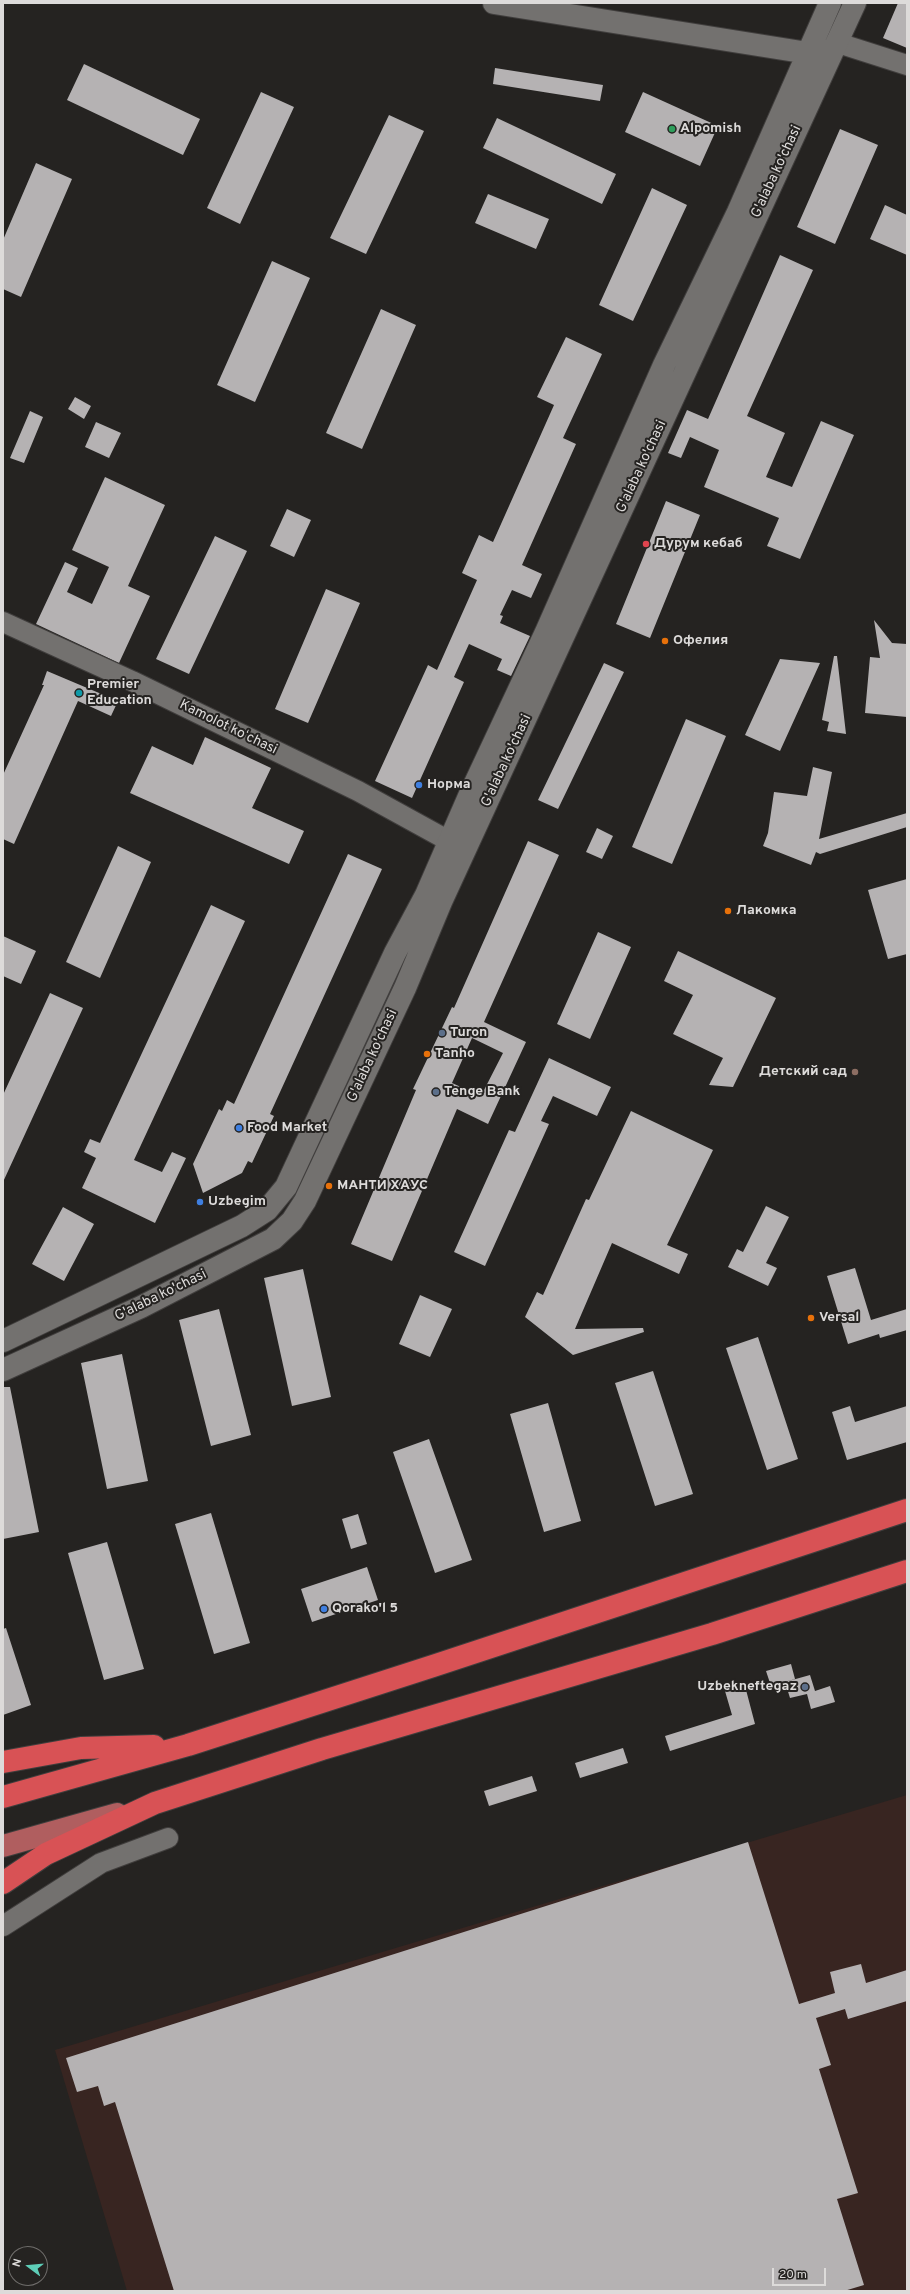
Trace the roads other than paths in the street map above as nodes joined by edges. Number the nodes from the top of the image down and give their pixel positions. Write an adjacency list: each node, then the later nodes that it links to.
1 (494, 3): 5 (main road)
2 (830, 3): 5 (main road, G'alaba ko'chasi)
3 (855, 3): 4 (main road, G'alaba ko'chasi)
4 (837, 43): 5 (main road); 6 (street); 10 (main road, G'alaba ko'chasi)
5 (808, 53): 8 (main road, G'alaba ko'chasi)
6 (907, 65)
7 (3, 622): 8 (street, Kamolot koʻchasi)
8 (449, 841): 9 (main road, G'alaba ko'chasi)
9 (72, 1308): 10 (main road); 11 (main road, G'alaba ko'chasi)
10 (79, 1335): 12 (main road, G'alaba ko'chasi)
11 (3, 1340)
12 (3, 1370)
13 (907, 1510): 15 (highway)
14 (907, 1571): 18 (highway)
15 (188, 1745): 16 (highway); 17 (highway)
16 (3, 1762)
17 (3, 1797)
18 (155, 1803): 20 (main road); 21 (highway)
19 (168, 1838): 22 (street)
20 (3, 1846)
21 (3, 1883)
22 (3, 1926)

